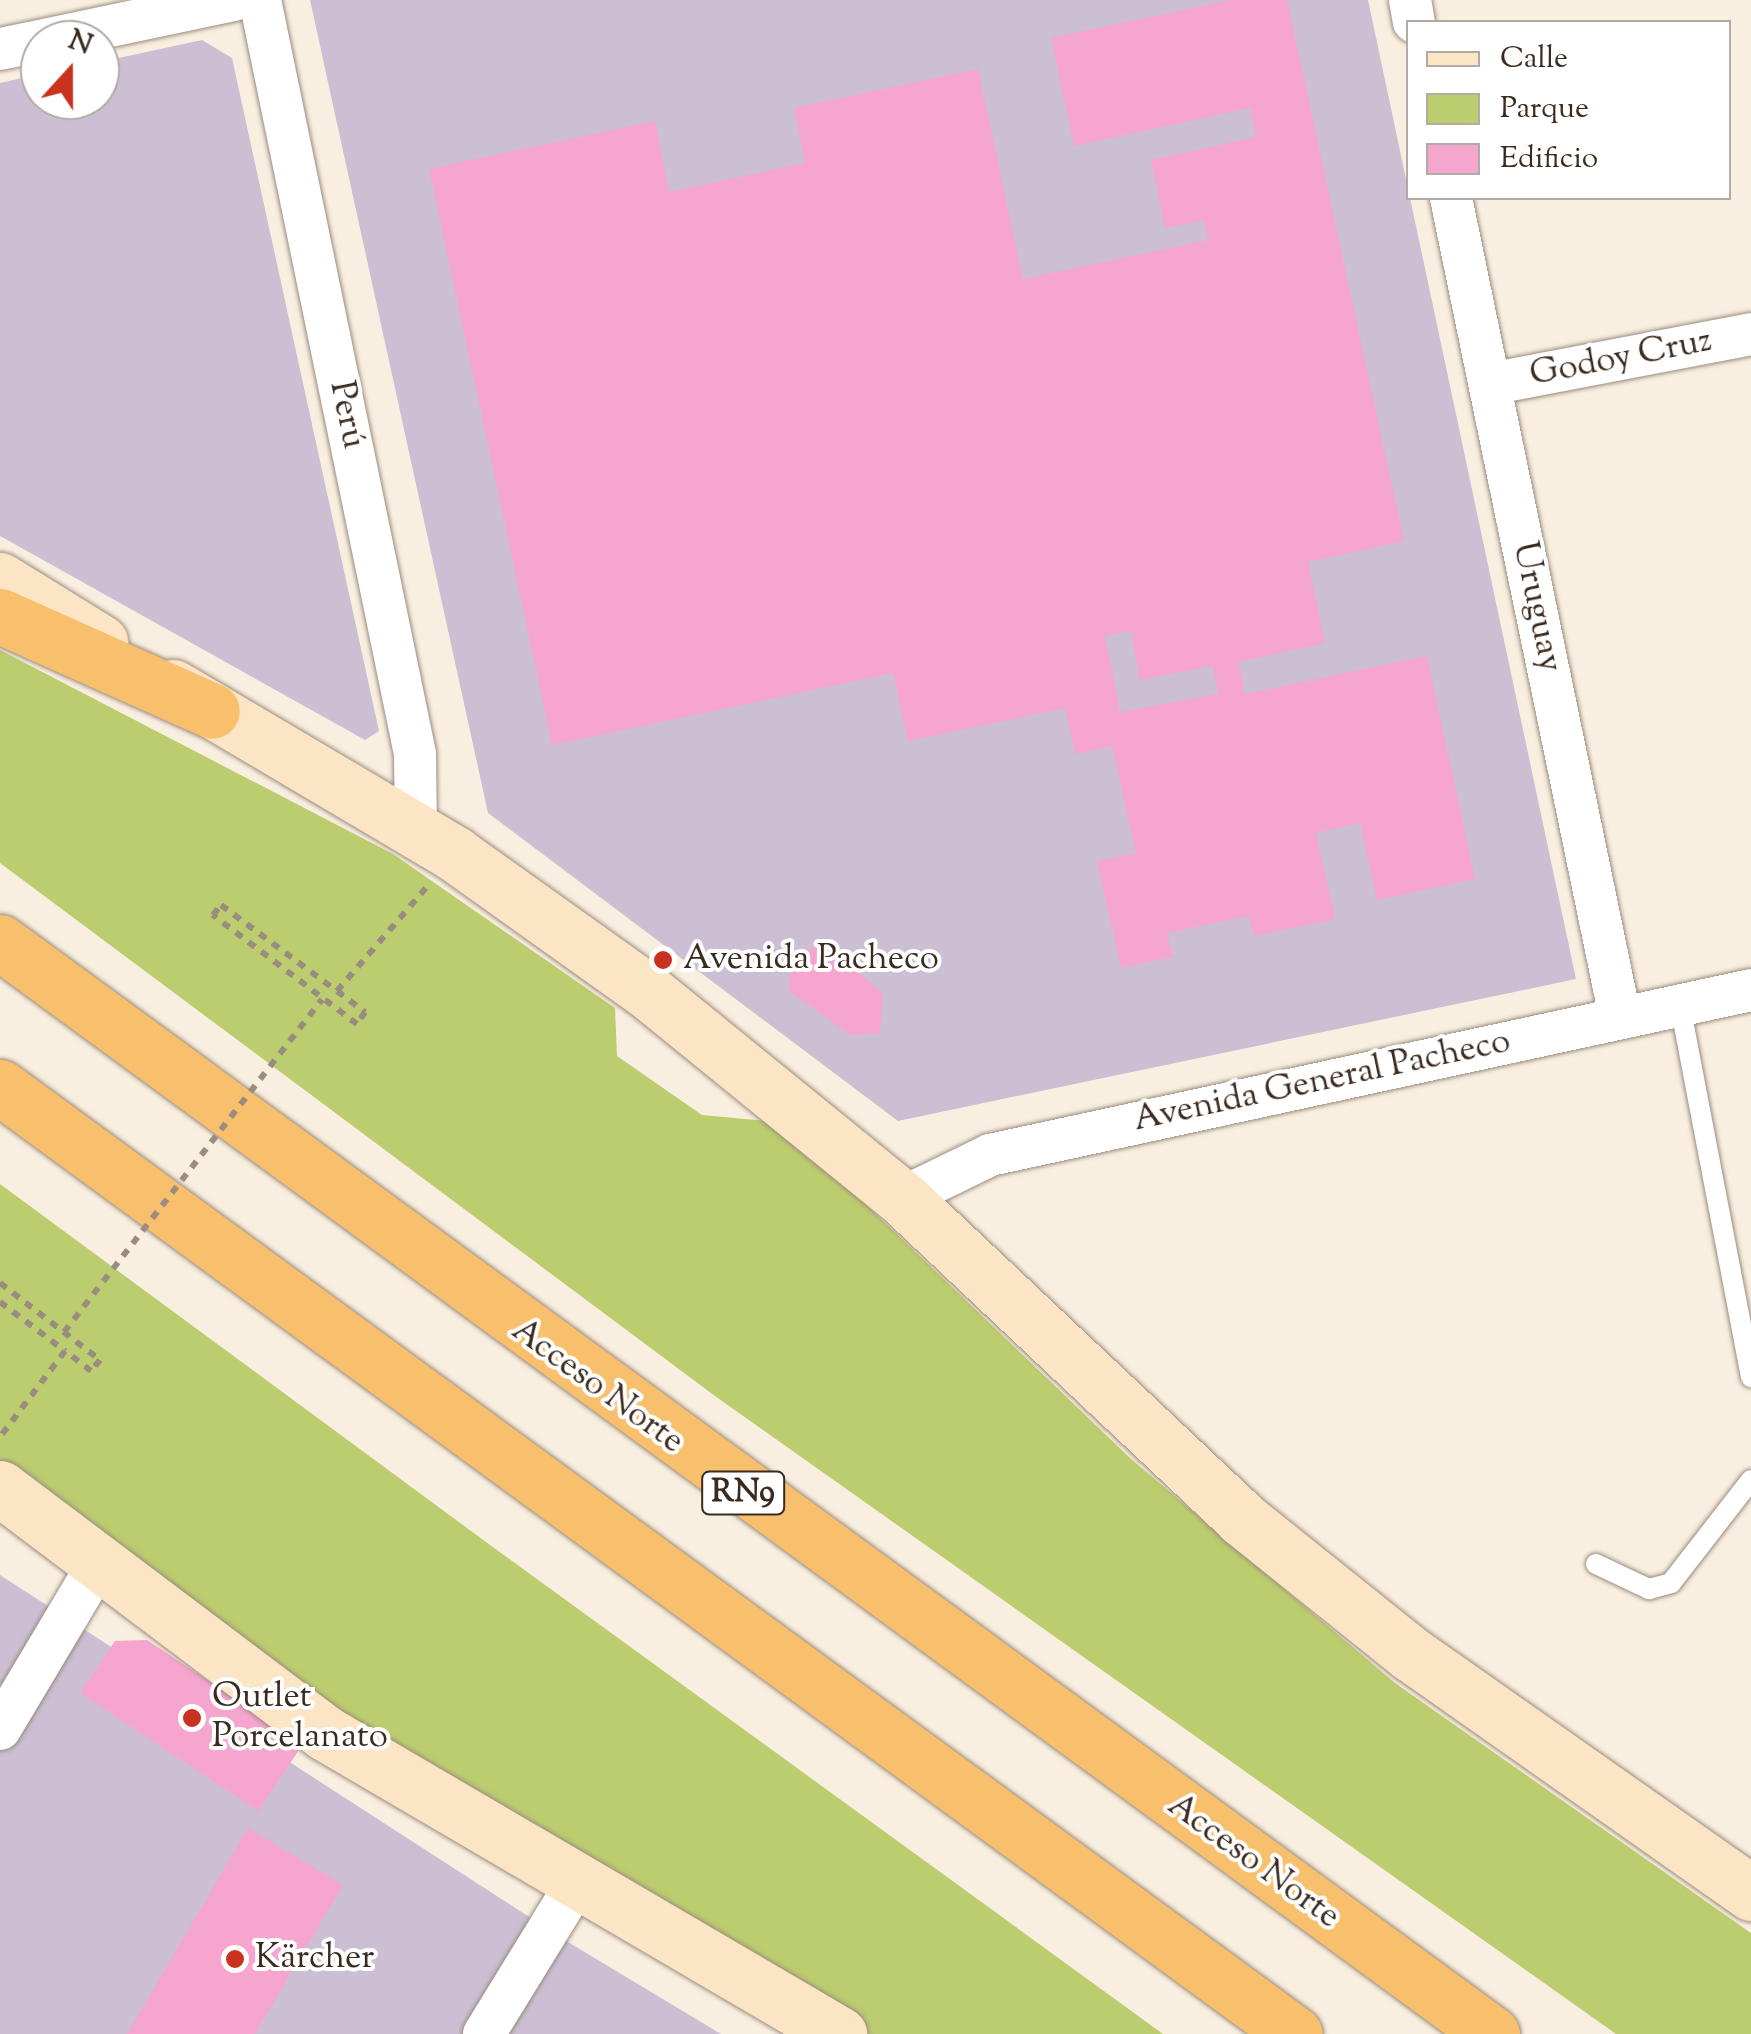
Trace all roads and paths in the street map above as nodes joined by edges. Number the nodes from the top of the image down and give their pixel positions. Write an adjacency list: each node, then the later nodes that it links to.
1 (234, 0): 3 (street)
2 (260, 0): 10 (street, Perú)
3 (120, 24)
4 (1451, 200): 6 (street, Uruguay)
5 (1751, 334): 6 (street, Godoy Cruz)
6 (1490, 384): 16 (street, Uruguay)
7 (0, 580): 9 (street)
8 (0, 616): 9 (highway)
9 (212, 711): 10 (street)
10 (435, 842): 13 (path); 18 (street)
11 (0, 942): 35 (highway, Acceso Norte / RN9)
12 (1751, 990): 15 (street, Avenida General Pacheco)
13 (337, 991): 14 (path); 14 (path)
14 (322, 998): 21 (path, bridge)
15 (1680, 1005): 16 (street, Avenida General Pacheco); 23 (lane)
16 (1620, 1016): 18 (street, Avenida General Pacheco)
17 (0, 1087): 34 (highway)
18 (902, 1198): 31 (street)
19 (0, 1283): 21 (path)
20 (0, 1302): 22 (path)
21 (64, 1332): 22 (path)
22 (65, 1351): 24 (path)
23 (1751, 1377)
24 (0, 1437)
25 (1751, 1480): 28 (lane)
26 (0, 1488): 27 (street)
27 (99, 1562): 29 (street); 30 (street)
28 (1596, 1564)
29 (0, 1729)
30 (575, 1886): 32 (street); 33 (street)
31 (1751, 1893)
32 (484, 2034)
33 (839, 2034)
34 (1294, 2034)
35 (1492, 2034)

